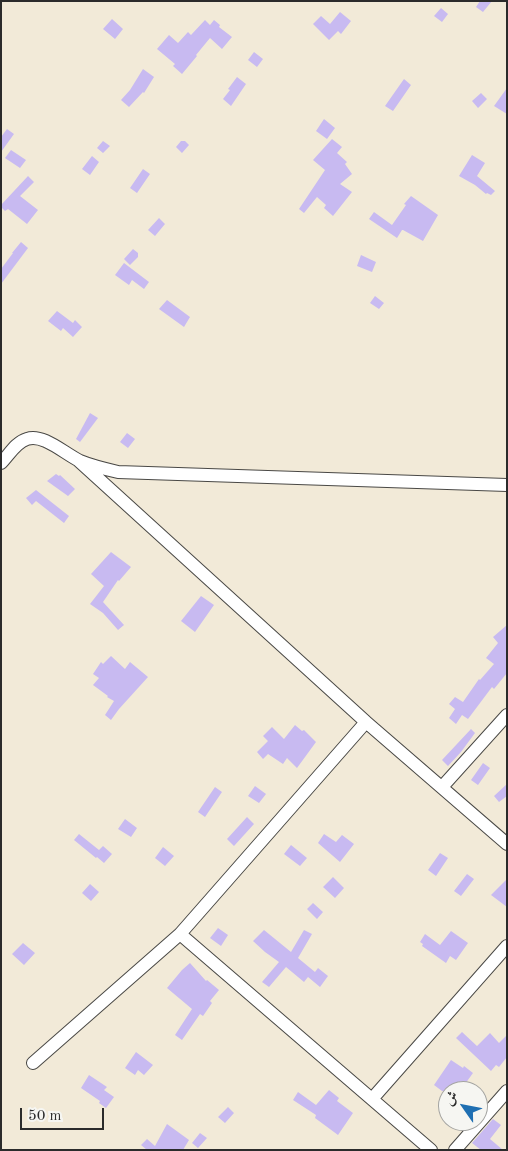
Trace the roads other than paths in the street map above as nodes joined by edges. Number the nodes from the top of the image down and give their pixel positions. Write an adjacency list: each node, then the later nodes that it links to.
1 (79, 461): 2 (street); 3 (street); 5 (street)
2 (1, 463)
3 (507, 485)
4 (505, 721): 6 (street)
5 (366, 722): 6 (street); 8 (street)
6 (442, 788): 7 (street)
7 (507, 844)
8 (180, 934): 10 (street); 12 (street)
9 (507, 946): 12 (street)
10 (33, 1063)
11 (507, 1091): 14 (street)
12 (372, 1099): 13 (street)
13 (431, 1150)
14 (455, 1150)

